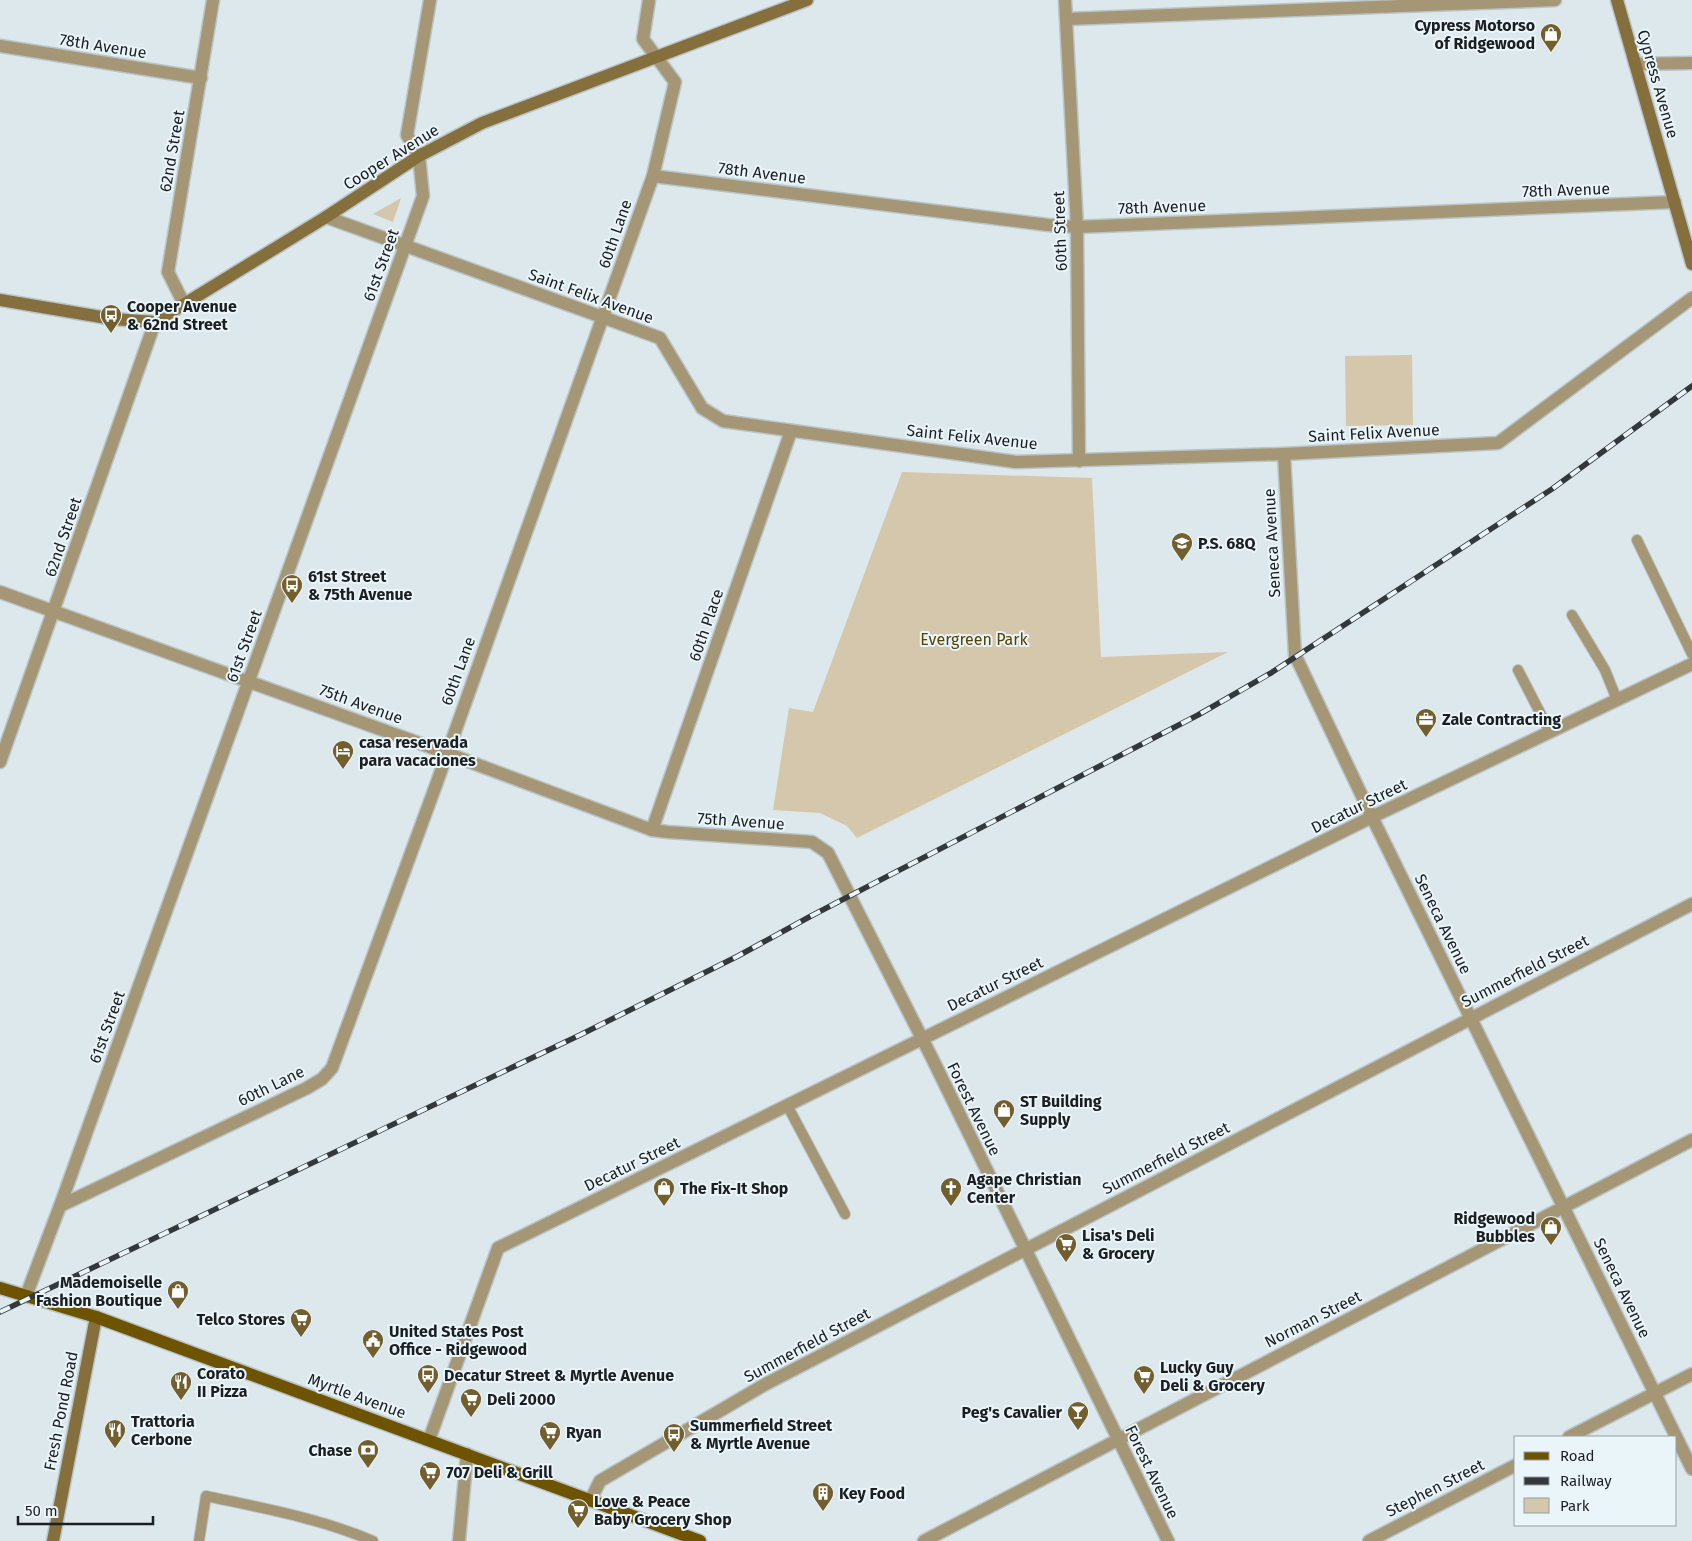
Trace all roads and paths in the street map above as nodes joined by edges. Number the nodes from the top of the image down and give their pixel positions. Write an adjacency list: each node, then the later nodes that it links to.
1 (214, 0): 13 (street, 62nd Street)
2 (430, 0): 14 (street, 61st Street)
3 (649, 0): 10 (street, 60th Lane)
4 (808, 0): 10 (main road, Cooper Avenue)
5 (1065, 0): 8 (street, 60th Street)
6 (1555, 0): 8 (street)
7 (1617, 0): 12 (main road, Cypress Avenue)
8 (1067, 19): 18 (street, 60th Street)
9 (0, 46): 13 (street, 78th Avenue)
10 (656, 56): 14 (main road, Cooper Avenue); 15 (street, 60th Lane)
11 (1692, 63): 12 (street)
12 (1635, 64): 16 (main road, Cypress Avenue)
13 (201, 78): 23 (street, 62nd Street)
14 (419, 156): 17 (main road, Cooper Avenue); 19 (street, 61st Street)
15 (652, 176): 18 (street, 78th Avenue); 24 (street, 60th Lane)
16 (1675, 202): 18 (street, 78th Avenue); 20 (main road, Cypress Avenue)
17 (326, 218): 19 (street, Saint Felix Avenue); 23 (main road, Cooper Avenue)
18 (1076, 227): 28 (street, 60th Street)
19 (405, 246): 24 (street, Saint Felix Avenue); 36 (street, 61st Street)
20 (1692, 264)
21 (1692, 298): 27 (street, Saint Felix Avenue)
22 (0, 300): 25 (main road)
23 (184, 304): 25 (main road, Cooper Avenue)
24 (604, 317): 26 (street, Saint Felix Avenue); 39 (street, 60th Lane)
25 (155, 322): 31 (street, 62nd Street)
26 (791, 431): 28 (street, Saint Felix Avenue); 42 (street, 60th Place)
27 (1284, 454): 28 (street, Saint Felix Avenue); 41 (street, Seneca Avenue)
28 (1079, 461)
29 (1636, 540): 33 (lane)
30 (0, 592): 31 (street, 75th Avenue)
31 (54, 612): 36 (street, 75th Avenue); 40 (street, 62nd Street)
32 (1572, 615): 37 (lane)
33 (1692, 654)
34 (1692, 664): 37 (street, Decatur Street)
35 (1518, 670): 38 (lane)
36 (248, 681): 39 (street, 75th Avenue); 49 (street, 61st Street)
37 (1617, 700): 38 (street, Decatur Street)
38 (1550, 732): 41 (street, Decatur Street)
39 (446, 753): 42 (street, 75th Avenue); 49 (street, 60th Lane)
40 (0, 762)
41 (1372, 817): 45 (street, Seneca Avenue); 46 (street, Decatur Street)
42 (652, 830): 43 (street, 75th Avenue)
43 (828, 853): 46 (street, Forest Avenue)
44 (1692, 904): 45 (street, Summerfield Street)
45 (1471, 1018): 50 (street, Seneca Avenue); 52 (street, Summerfield Street)
46 (921, 1038): 47 (street, Decatur Street); 52 (street, Forest Avenue)
47 (787, 1105): 51 (lane); 62 (street, Decatur Street)
48 (1692, 1140): 50 (street, Norman Street)
49 (60, 1206): 54 (street, 61st Street)
50 (1564, 1207): 57 (street, Seneca Avenue); 61 (street, Norman Street)
51 (845, 1214)
52 (1025, 1249): 61 (street, Forest Avenue); 66 (street, Summerfield Street)
53 (0, 1288): 54 (main road, Myrtle Avenue)
54 (26, 1296): 55 (main road, Myrtle Avenue)
55 (96, 1317): 62 (main road, Myrtle Avenue); 67 (main road, Fresh Pond Road)
56 (1692, 1374): 57 (street)
57 (1655, 1393): 58 (street); 59 (street, Seneca Avenue)
58 (1571, 1436)
59 (1676, 1436)
60 (1677, 1438): 65 (street, Seneca Avenue)
61 (1118, 1439): 72 (street, Norman Street); 73 (street, Forest Avenue)
62 (429, 1440): 63 (main road, Myrtle Avenue)
63 (467, 1454): 66 (main road, Myrtle Avenue); 70 (street)
64 (1514, 1466): 74 (street, Stephen Street)
65 (1692, 1469)
66 (590, 1501): 71 (main road, Myrtle Avenue)
67 (53, 1541)
68 (199, 1541): 69 (lane)
69 (373, 1541)
70 (459, 1541)
71 (700, 1541)
72 (924, 1541)
73 (1168, 1541)
74 (1369, 1541)

